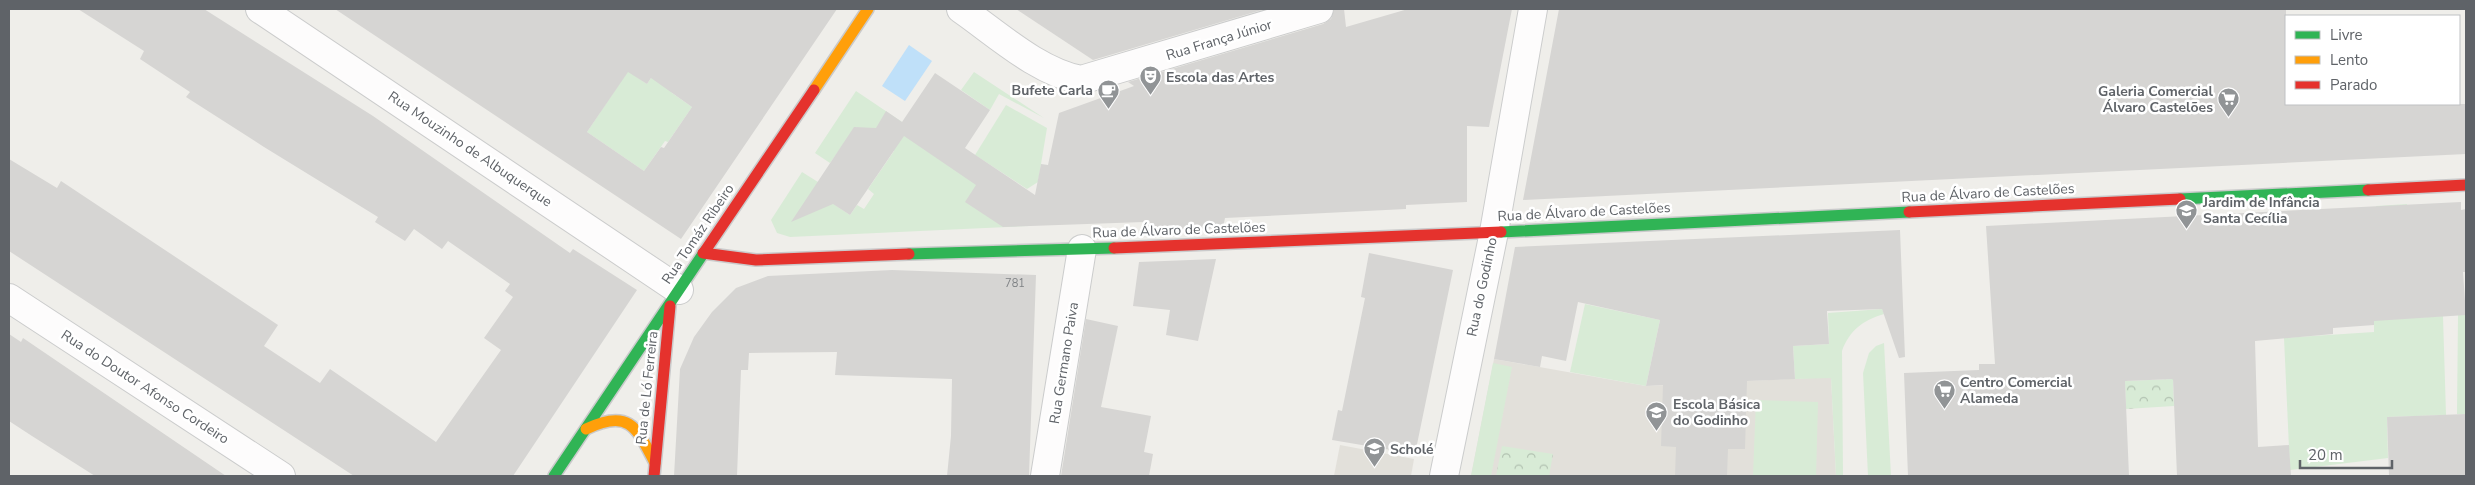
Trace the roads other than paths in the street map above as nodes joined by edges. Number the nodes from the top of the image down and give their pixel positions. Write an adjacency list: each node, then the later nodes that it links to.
1 (260, 9): 10 (street, Rua Mouzinho de Albuquerque)
2 (868, 9): 9 (street, Rua Tomáz Ribeiro)
3 (961, 9): 4 (street, Rua França Júnior)
4 (1319, 9)
5 (1533, 9): 7 (street, Rua do Godinho)
6 (2466, 185): 7 (street, Rua de Álvaro de Castelões)
7 (1494, 232): 8 (street, Rua de Álvaro de Castelões); 18 (street, Rua do Godinho)
8 (1082, 249): 9 (street, Rua de Álvaro de Castelões); 17 (street, Rua Germano Paiva)
9 (703, 253): 10 (street, Rua Tomáz Ribeiro)
10 (675, 296): 12 (street, Rua Tomáz Ribeiro); 13 (street, Rua de Ló Ferreira)
11 (9, 298): 14 (street, Rua do Doutor Afonso Cordeiro)
12 (586, 429): 13 (street); 15 (street, Rua Tomáz Ribeiro)
13 (655, 463): 16 (street, Rua de Ló Ferreira)
14 (281, 476)
15 (554, 476)
16 (654, 476)
17 (1045, 476)
18 (1444, 476)

